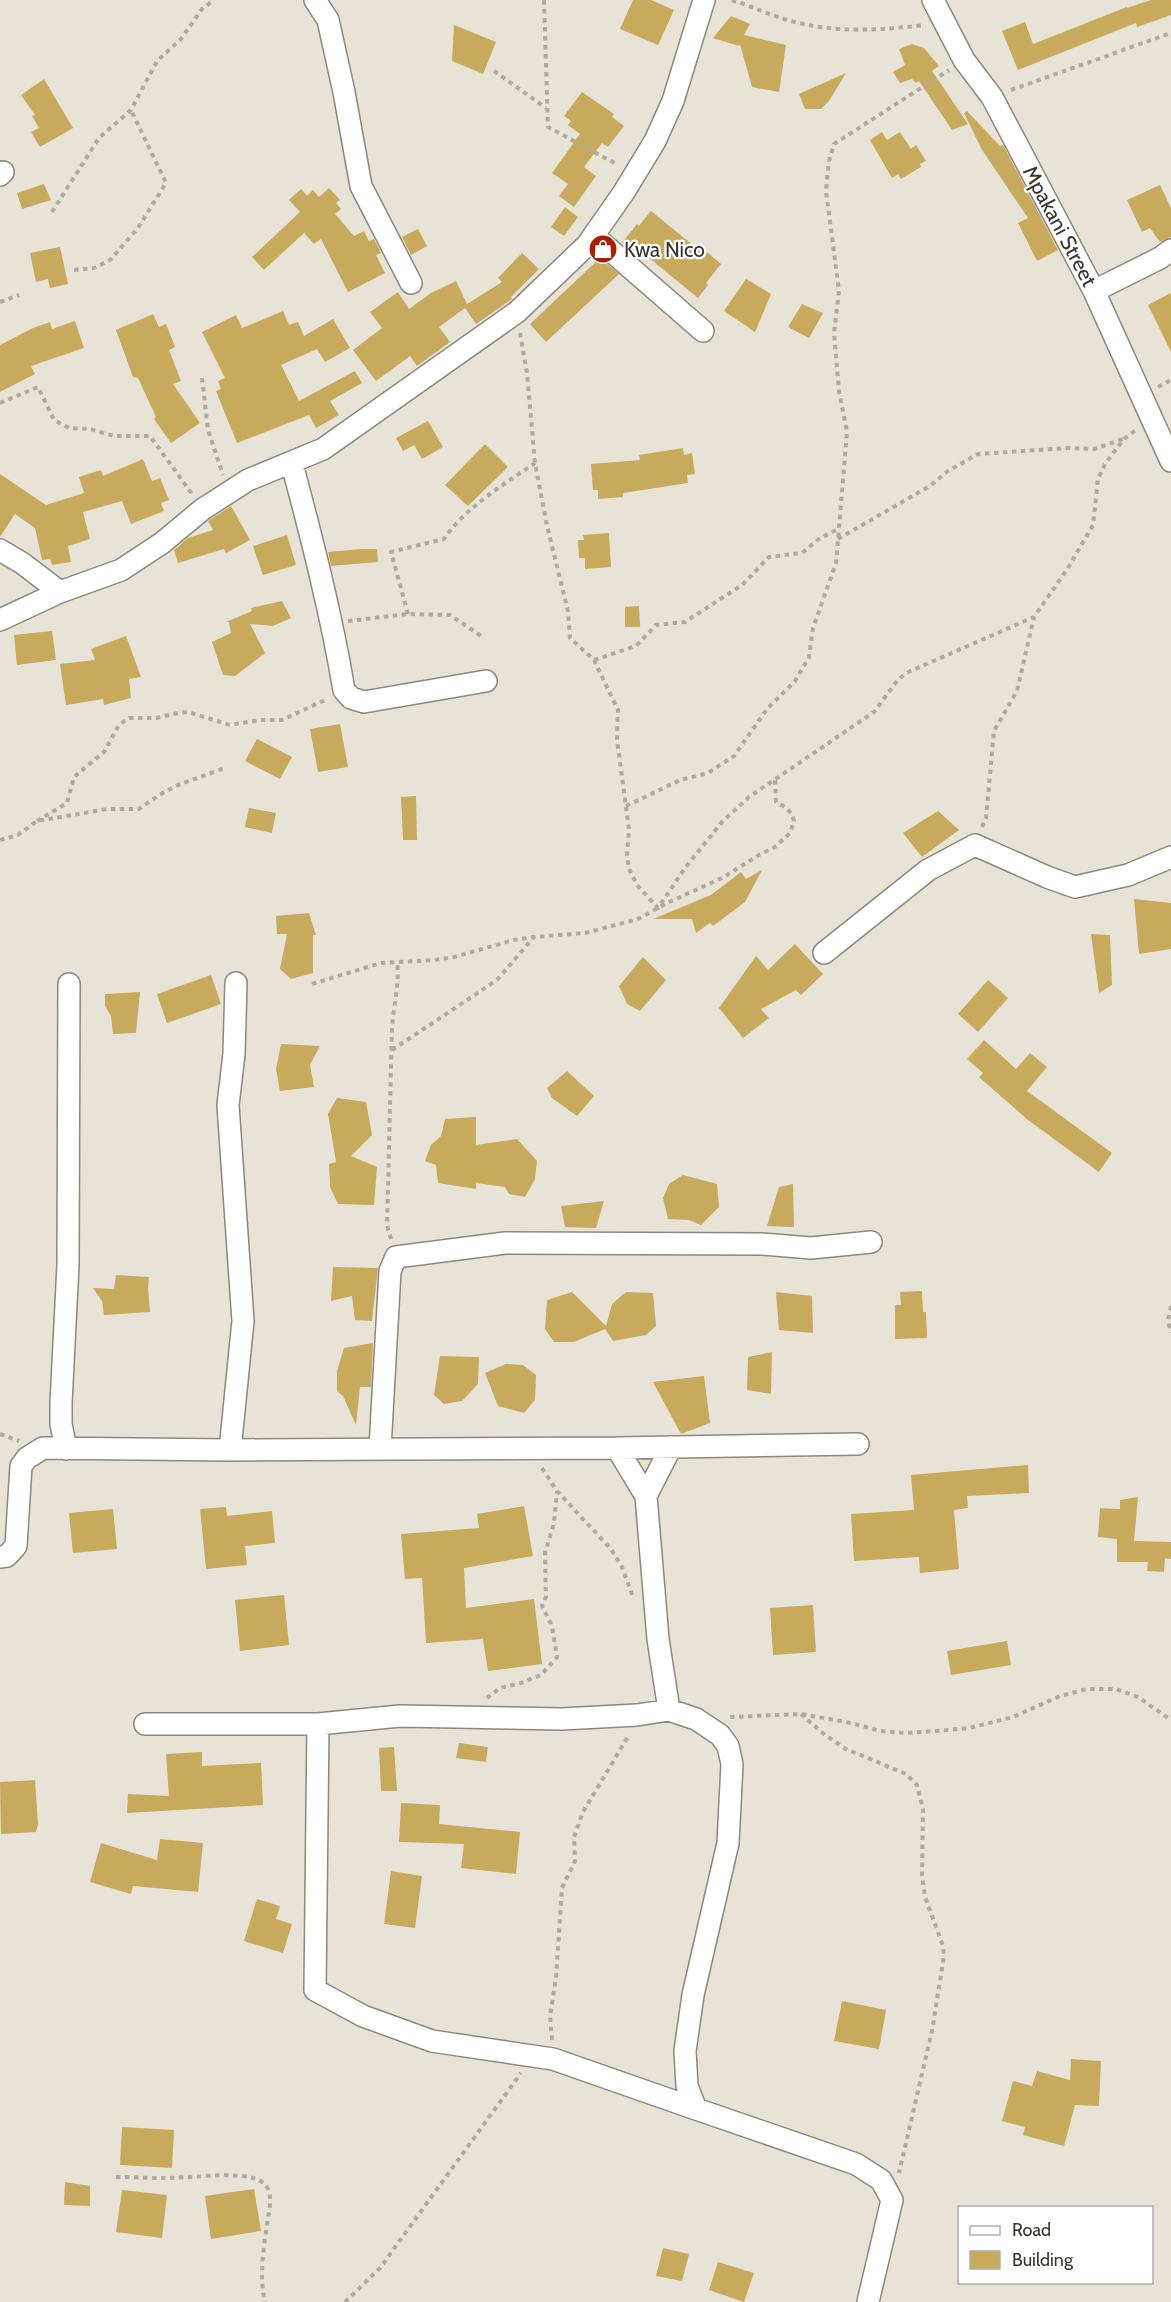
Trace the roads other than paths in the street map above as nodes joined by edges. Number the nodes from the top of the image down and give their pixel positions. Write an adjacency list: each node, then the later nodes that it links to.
1 (315, 0): 6 (street)
2 (704, 0): 4 (street)
3 (933, 0): 7 (street, Mpakani Street)
4 (594, 236): 8 (street); 10 (street)
5 (1171, 250): 7 (street)
6 (411, 283)
7 (1094, 291): 9 (street, Mpakani Street)
8 (703, 331)
9 (1171, 461)
10 (292, 464): 12 (street); 14 (street)
11 (0, 550): 12 (street)
12 (60, 592): 13 (street)
13 (0, 620)
14 (486, 681)
15 (1171, 857): 16 (street)
16 (824, 953)
17 (236, 982): 25 (street)
18 (69, 984): 24 (street)
19 (871, 1242): 22 (street)
20 (858, 1444): 21 (street)
21 (671, 1447): 23 (street); 26 (street)
22 (380, 1448): 23 (street); 25 (street)
23 (617, 1448): 26 (street)
24 (66, 1449): 25 (street); 27 (street)
25 (230, 1450)
26 (646, 1496): 28 (street)
27 (0, 1557)
28 (669, 1710): 30 (street); 31 (street)
29 (145, 1724): 30 (street)
30 (318, 1724): 31 (street)
31 (696, 2109): 32 (street)
32 (867, 2302)

